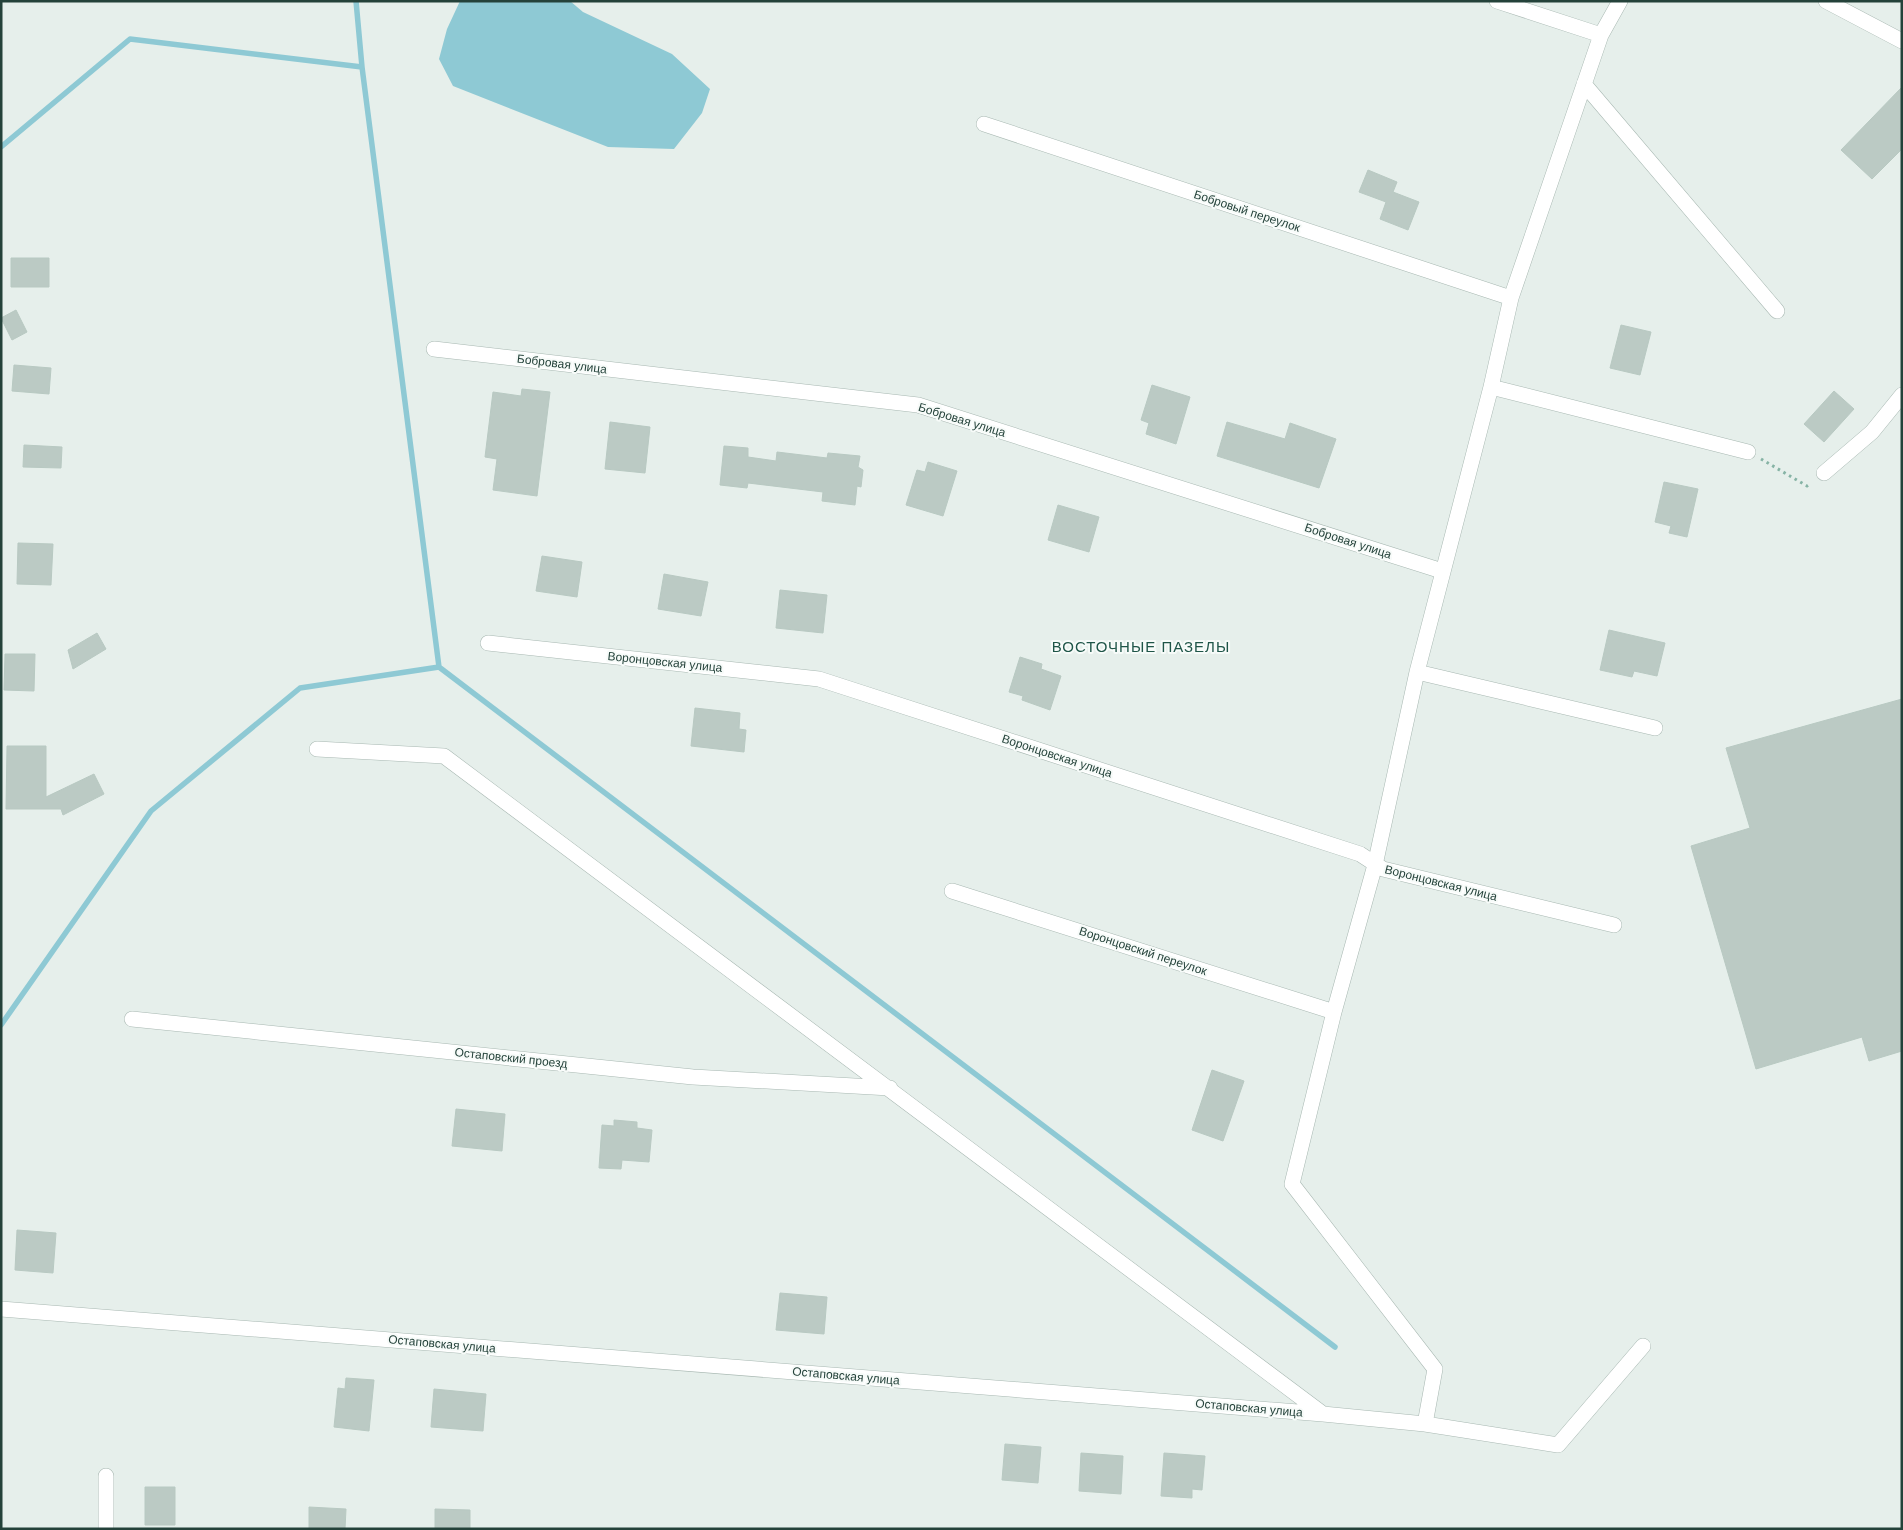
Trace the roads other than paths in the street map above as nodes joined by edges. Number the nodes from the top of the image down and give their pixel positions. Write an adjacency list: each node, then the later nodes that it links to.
1 (1497, 1): 4 (street)
2 (1620, 1): 4 (street)
3 (1826, 1): 5 (street)
4 (1602, 35): 6 (street)
5 (1902, 41)
6 (1584, 84): 8 (street); 9 (street)
7 (984, 124): 8 (street, Бобровый переулок)
8 (1511, 298): 11 (street)
9 (1777, 311)
10 (434, 349): 15 (street, Бобровая улица)
11 (1491, 387): 13 (street); 15 (street)
12 (1902, 395): 14 (street)
13 (1748, 452)
14 (1824, 474)
15 (1442, 571): 17 (street)
16 (488, 643): 20 (street, Воронцовская улица)
17 (1417, 672): 18 (street); 20 (street)
18 (1655, 728)
19 (317, 749): 25 (street)
20 (1375, 865): 22 (street, Воронцовская улица); 23 (street)
21 (952, 891): 23 (street, Воронцовский переулок)
22 (1614, 925)
23 (1334, 1012): 29 (street)
24 (132, 1019): 25 (street, Остаповский проезд)
25 (890, 1088): 28 (street)
26 (1, 1309): 28 (street, Остаповская улица)
27 (1643, 1346): 29 (street, Остаповская улица)
28 (1323, 1414): 29 (street, Остаповская улица)
29 (1425, 1424)
30 (106, 1476): 31 (street)
31 (106, 1529)

